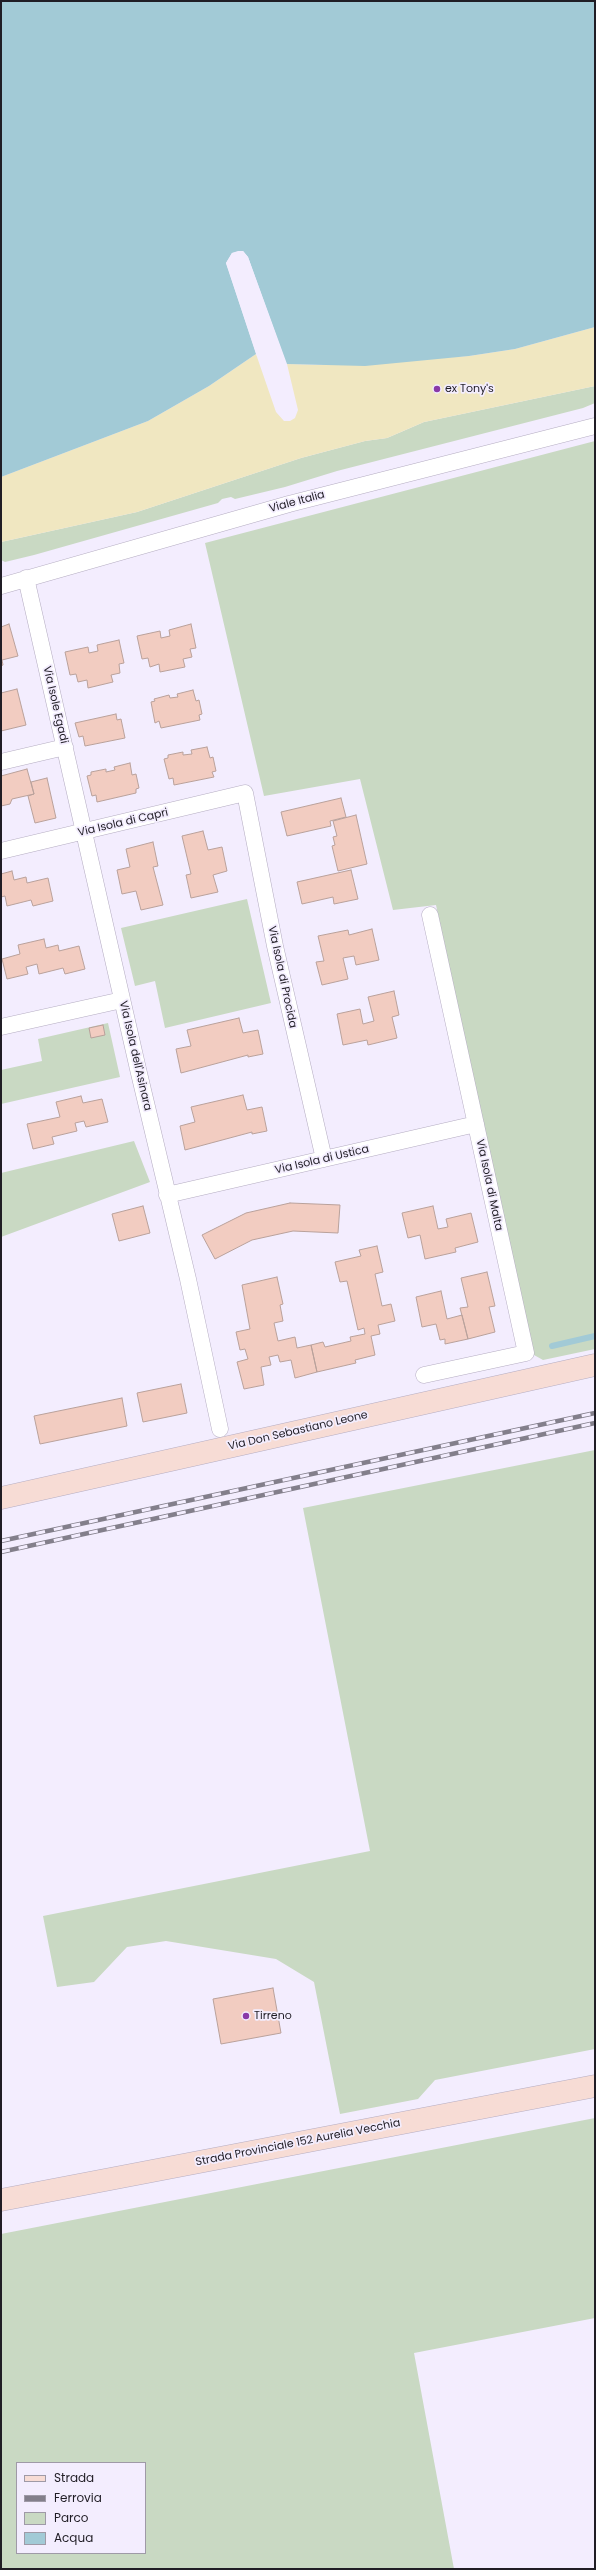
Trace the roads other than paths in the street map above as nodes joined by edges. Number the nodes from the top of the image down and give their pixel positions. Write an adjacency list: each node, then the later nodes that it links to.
1 (595, 426): 2 (street, Viale Italia)
2 (26, 578): 3 (street, Viale Italia); 4 (street, Via Isole Egadi)
3 (1, 586)
4 (65, 747): 5 (street); 7 (street, Via Isole Egadi)
5 (1, 762)
6 (245, 793): 7 (street, Via Isola di Capri); 13 (street, Via Isola di Procida)
7 (83, 832): 8 (street, Via Isola di Capri); 10 (street, Via Isola dell'Asinara)
8 (1, 852)
9 (430, 915): 12 (street, Via Isola di Malta)
10 (122, 1000): 11 (street); 14 (street, Via Isola dell'Asinara)
11 (1, 1027)
12 (476, 1124): 13 (street, Via Isola di Ustica); 16 (street, Via Isola di Malta)
13 (324, 1159): 14 (street, Via Isola di Ustica)
14 (167, 1195): 17 (street, Via Isola dell'Asinara)
15 (595, 1365): 18 (street, Via Don Sebastiano Leone)
16 (424, 1375)
17 (220, 1429)
18 (1, 1498)
19 (595, 2086): 20 (street, Strada Provinciale 152 Aurelia Vecchia)
20 (1, 2200)

